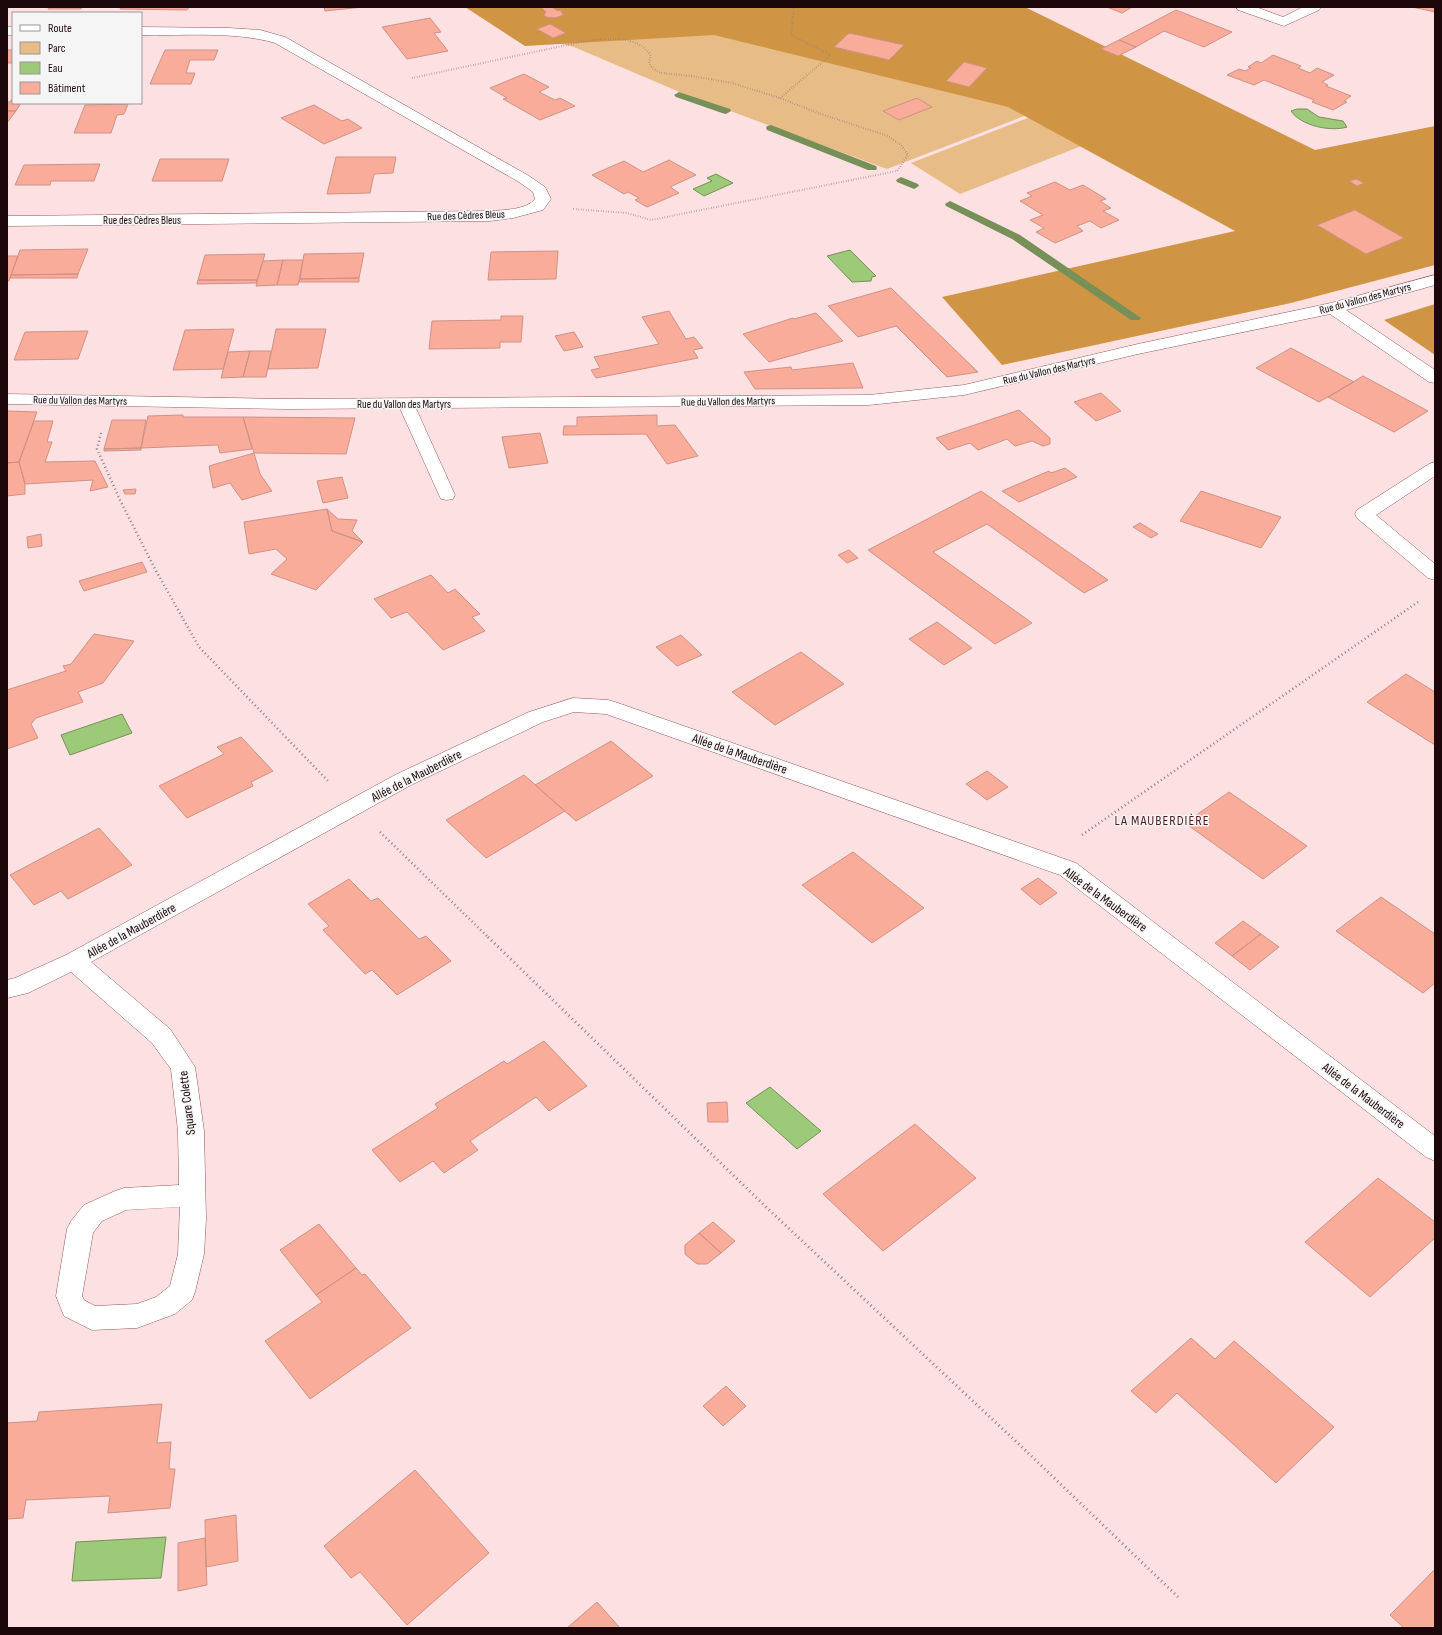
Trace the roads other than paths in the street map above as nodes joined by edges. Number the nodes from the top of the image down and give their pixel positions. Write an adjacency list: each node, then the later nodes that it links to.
1 (1243, 7): 2 (street)
2 (1314, 7)
3 (142, 31): 4 (street, Rue des Cèdres Bleus)
4 (7, 221)
5 (1435, 280): 6 (street, Rue du Vallon des Martyrs)
6 (1333, 308): 7 (street); 9 (street, Rue du Vallon des Martyrs)
7 (1435, 378)
8 (7, 399): 9 (street, Rue du Vallon des Martyrs)
9 (406, 404): 11 (lane)
10 (1435, 468): 12 (street)
11 (447, 495)
12 (1435, 574)
13 (74, 961): 14 (street, Allée de la Mauberdière); 15 (street, Allée de la Mauberdière); 16 (street, Square Colette)
14 (7, 989)
15 (1435, 1150)
16 (192, 1195): 16 (street, Square Colette)

